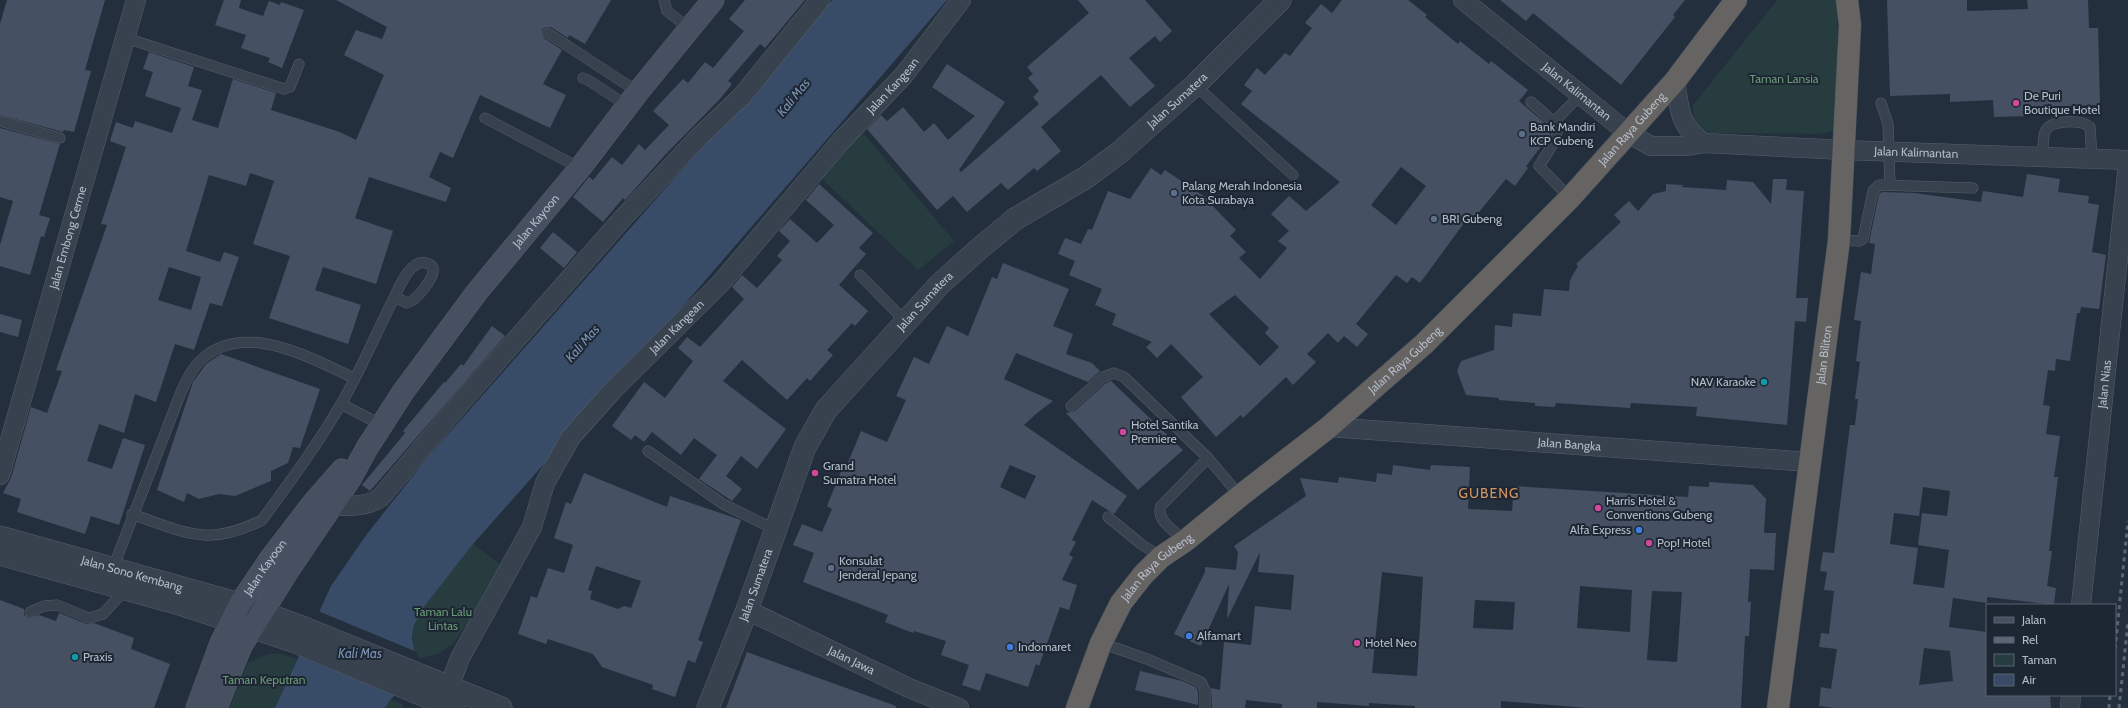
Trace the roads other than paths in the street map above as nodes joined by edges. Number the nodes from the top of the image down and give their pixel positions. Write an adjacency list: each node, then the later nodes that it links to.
1 (136, 0): 12 (street, Jalan Embong Cerme)
2 (664, 0): 10 (lane)
3 (713, 0): 10 (main road, Jalan Kayoon)
4 (820, 0): 53 (street)
5 (961, 0): 70 (street, Jalan Kangean)
6 (1280, 0): 16 (street, Jalan Sumatera)
7 (1463, 0): 17 (street, Jalan Kalimantan)
8 (1736, 0): 15 (highway, Jalan Raya Gubeng)
9 (1847, 0): 27 (highway, Jalan Biliton)
10 (690, 29): 18 (main road, Jalan Kayoon)
11 (548, 33): 18 (lane)
12 (126, 38): 13 (lane); 51 (street, Jalan Embong Cerme)
13 (299, 64)
14 (583, 78): 18 (lane)
15 (1675, 81): 24 (highway, Jalan Raya Gubeng); 26 (street)
16 (1195, 85): 34 (lane); 41 (street, Jalan Sumatera)
17 (1580, 95): 23 (lane); 24 (street, Jalan Kalimantan)
18 (633, 99): 33 (main road, Jalan Kayoon)
19 (1531, 102): 23 (lane)
20 (1881, 103): 28 (lane)
21 (485, 118): 33 (lane)
22 (0, 122): 25 (lane)
23 (1554, 122): 37 (lane)
24 (1628, 133): 26 (street, Jalan Kalimantan); 37 (highway, Jalan Raya Gubeng)
25 (60, 138)
26 (1704, 142): 27 (street, Jalan Kalimantan)
27 (1844, 150): 28 (street, Jalan Kalimantan); 38 (highway, Jalan Biliton)
28 (1889, 152): 29 (street, Jalan Kalimantan); 35 (lane)
29 (2042, 158): 30 (street, Jalan Kalimantan); 30 (lane)
30 (2092, 158): 31 (street, Jalan Kalimantan)
31 (2128, 160)
32 (2128, 164): 63 (street, Jalan Nias)
33 (580, 168): 45 (main road, Jalan Kayoon)
34 (1293, 174)
35 (1890, 185): 36 (lane); 38 (lane)
36 (1973, 188)
37 (1570, 198): 46 (highway, Jalan Raya Gubeng)
38 (1839, 240): 50 (highway, Jalan Biliton)
39 (860, 275): 41 (lane)
40 (395, 296): 42 (lane)
41 (906, 323): 56 (street, Jalan Sumatera)
42 (354, 378): 43 (lane); 54 (lane)
43 (341, 404): 45 (lane); 54 (lane)
44 (1071, 406): 49 (lane)
45 (382, 425): 47 (main road, Jalan Kayoon)
46 (1329, 427): 50 (street, Jalan Bangka); 52 (highway, Jalan Raya Gubeng)
47 (367, 448): 53 (main road, Jalan Kayoon); 66 (main road, Jalan Kayoon)
48 (648, 451): 56 (lane)
49 (1208, 458): 52 (lane); 58 (lane)
50 (1810, 462): 79 (highway, Jalan Biliton)
51 (0, 475)
52 (1240, 496): 58 (highway, Jalan Raya Gubeng)
53 (331, 506): 67 (main road, Jalan Kayoon)
54 (132, 514): 61 (lane)
55 (1108, 517): 60 (lane)
56 (774, 529): 64 (street, Jalan Sumatera)
57 (0, 537): 61 (street, Jalan Sono Kembang)
58 (1185, 541): 60 (highway, Jalan Raya Gubeng)
59 (0, 554): 62 (street, Jalan Sono Kembang)
60 (1161, 556): 68 (highway, Jalan Raya Gubeng)
61 (113, 568): 66 (street, Jalan Sono Kembang)
62 (126, 589): 65 (lane); 66 (street, Jalan Sono Kembang)
63 (2081, 604)
64 (747, 610): 75 (street, Jalan Sumatera); 76 (street, Jalan Jawa)
65 (30, 612)
66 (235, 612): 67 (street, Jalan Sono Kembang); 71 (main road, Jalan Kayoon)
67 (258, 620): 70 (street, Jalan Sono Kembang); 72 (main road, Jalan Kayoon)
68 (1100, 643): 77 (highway, Jalan Raya Gubeng); 78 (lane)
69 (2071, 696): 80 (street)
70 (437, 698): 73 (street); 74 (street)
71 (197, 708)
72 (216, 708)
73 (454, 708)
74 (501, 708)
75 (708, 708)
76 (959, 708)
77 (1077, 708)
78 (1205, 708)
79 (1778, 708)
80 (2070, 708)

